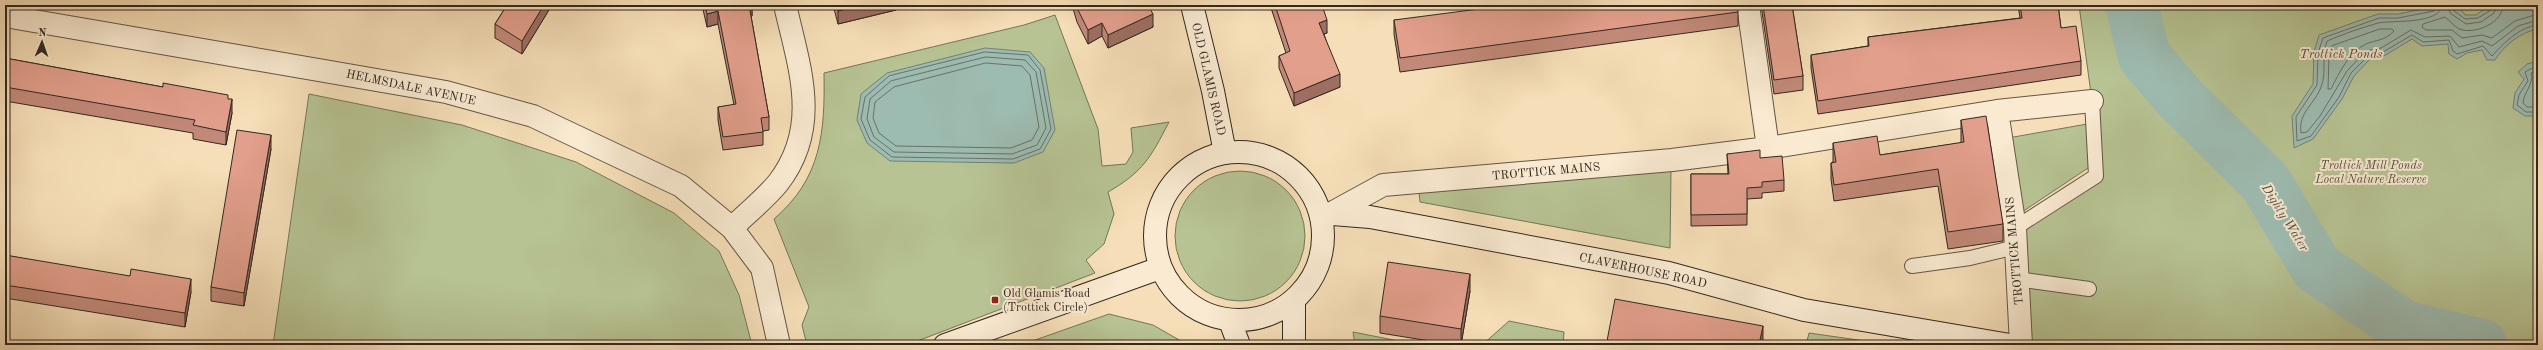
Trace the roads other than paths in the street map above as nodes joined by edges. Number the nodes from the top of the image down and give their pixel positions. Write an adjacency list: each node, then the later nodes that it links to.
1 (785, 5): 10 (street)
2 (1192, 5): 8 (street, OLD GLAMIS ROAD)
3 (1748, 5): 7 (street)
4 (5, 16): 10 (street, HELMSDALE AVENUE)
5 (2092, 101): 6 (street, TROTTICK MAINS); 11 (lane)
6 (1997, 111): 7 (street, TROTTICK MAINS); 11 (street, TROTTICK MAINS)
7 (1768, 148): 9 (street, TROTTICK MAINS)
8 (1225, 153): 9 (street, OLD GLAMIS ROAD); 13 (street, OLD GLAMIS ROAD)
9 (1325, 214): 16 (street, OLD GLAMIS ROAD); 22 (street, CLAVERHOUSE ROAD)
10 (732, 228): 18 (street, HELMSDALE AVENUE)
11 (2015, 238): 12 (lane); 14 (street, TROTTICK MAINS)
12 (1912, 266)
13 (1160, 268): 17 (street, OLD GLAMIS ROAD); 19 (street)
14 (2017, 279): 15 (lane); 23 (street, TROTTICK MAINS)
15 (2089, 289)
16 (1294, 301): 17 (street, OLD GLAMIS ROAD); 21 (street)
17 (1230, 321): 20 (street)
18 (779, 345)
19 (945, 345)
20 (1239, 345)
21 (1294, 345)
22 (2010, 345)
23 (2021, 345)

